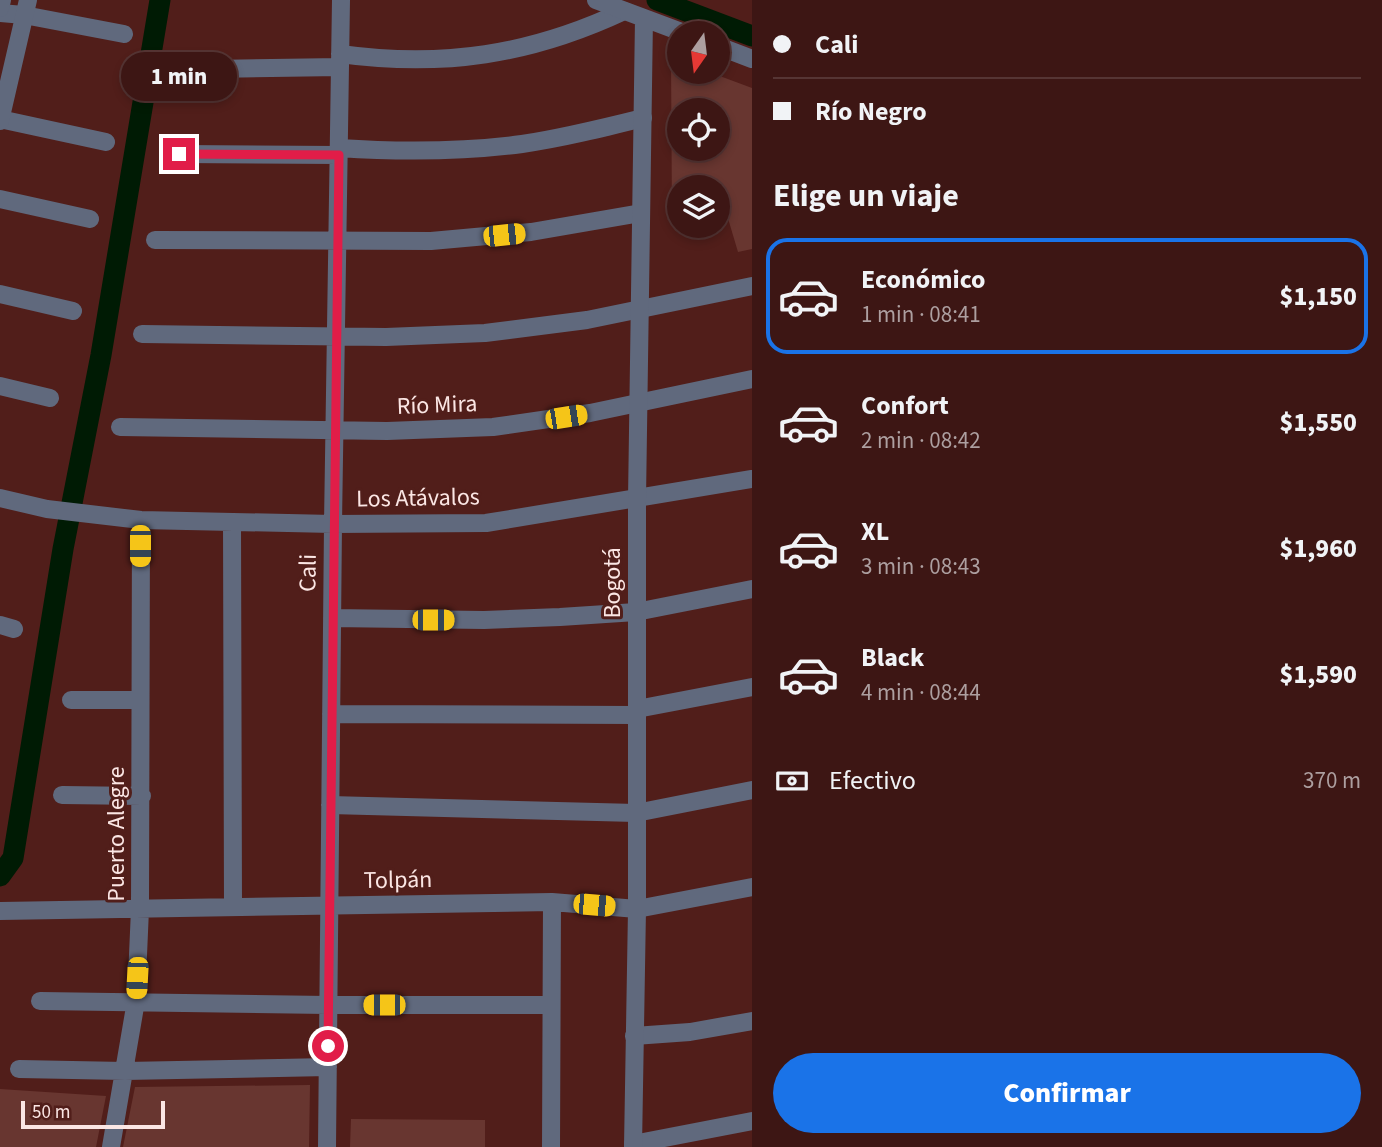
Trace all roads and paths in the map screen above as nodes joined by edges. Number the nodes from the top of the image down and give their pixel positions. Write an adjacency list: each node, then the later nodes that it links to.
1 (2, 0): 5 (street)
2 (341, 0): 12 (street, Cali)
3 (596, 0): 6 (street)
4 (26, 7): 5 (street); 9 (street); 15 (street)
5 (0, 10)
6 (624, 11): 7 (street); 12 (street)
7 (644, 18): 8 (street); 14 (street, Bogotá)
8 (667, 27)
9 (124, 34)
10 (730, 51): 11 (street)
11 (752, 59)
12 (340, 60): 13 (street); 17 (street, Cali)
13 (212, 69)
14 (643, 118): 17 (street); 20 (street, Bogotá)
15 (0, 120): 16 (street)
16 (106, 142)
17 (339, 152): 18 (street); 23 (street, Cali)
18 (179, 154)
19 (0, 199): 21 (street)
20 (641, 213): 23 (street); 26 (street, Bogotá)
21 (90, 219)
22 (155, 240): 23 (street)
23 (337, 241): 29 (street, Cali)
24 (752, 286): 26 (street)
25 (0, 294): 27 (street)
26 (639, 307): 29 (street); 33 (street, Bogotá)
27 (73, 311)
28 (142, 334): 29 (street)
29 (336, 335): 35 (street, Cali)
30 (752, 379): 33 (street, Río Mira)
31 (0, 386): 32 (street)
32 (50, 398)
33 (638, 401): 35 (street, Río Mira); 38 (street, Bogotá)
34 (120, 427): 35 (street, Río Mira)
35 (334, 430): 41 (street, Cali)
36 (752, 479): 38 (street, Los Atávalos)
37 (0, 498): 39 (street, Los Atávalos)
38 (637, 499): 41 (street, Los Atávalos); 43 (street, Bogotá)
39 (141, 520): 40 (street, Los Atávalos); 47 (street, Puerto Alegre)
40 (232, 522): 41 (street, Los Atávalos); 58 (street)
41 (333, 524): 44 (street, Cali)
42 (752, 589): 43 (street)
43 (636, 612): 44 (street); 48 (street, Bogotá)
44 (332, 618): 49 (street, Cali)
45 (752, 687): 48 (street)
46 (71, 700): 47 (street)
47 (139, 700): 52 (street, Puerto Alegre)
48 (636, 712): 49 (street); 54 (street, Bogotá)
49 (331, 714): 53 (street, Cali)
50 (752, 790): 54 (street)
51 (62, 795): 52 (street)
52 (142, 796): 59 (street, Puerto Alegre)
53 (330, 805): 54 (street); 57 (street, Cali)
54 (636, 813): 60 (street, Bogotá)
55 (752, 887): 60 (street, Tolpán)
56 (552, 902): 57 (street, Tolpán); 60 (street, Tolpán); 65 (street)
57 (330, 905): 58 (street, Tolpán); 64 (street, Cali)
58 (233, 907): 59 (street, Tolpán)
59 (140, 909): 61 (street, Tolpán); 63 (street, Puerto Alegre)
60 (637, 909): 67 (street, Bogotá)
61 (0, 911)
62 (40, 1001): 63 (street)
63 (136, 1001): 64 (street); 70 (street, Puerto Alegre)
64 (328, 1005): 65 (street); 68 (street, Cali)
65 (550, 1005): 75 (street)
66 (752, 1021): 67 (street)
67 (634, 1036): 72 (street, Bogotá)
68 (328, 1067): 70 (street); 74 (street, Cali)
69 (19, 1069): 70 (street)
70 (125, 1071): 73 (street, Puerto Alegre)
71 (752, 1121): 72 (street)
72 (633, 1145)
73 (111, 1147)
74 (327, 1147)
75 (551, 1147)

